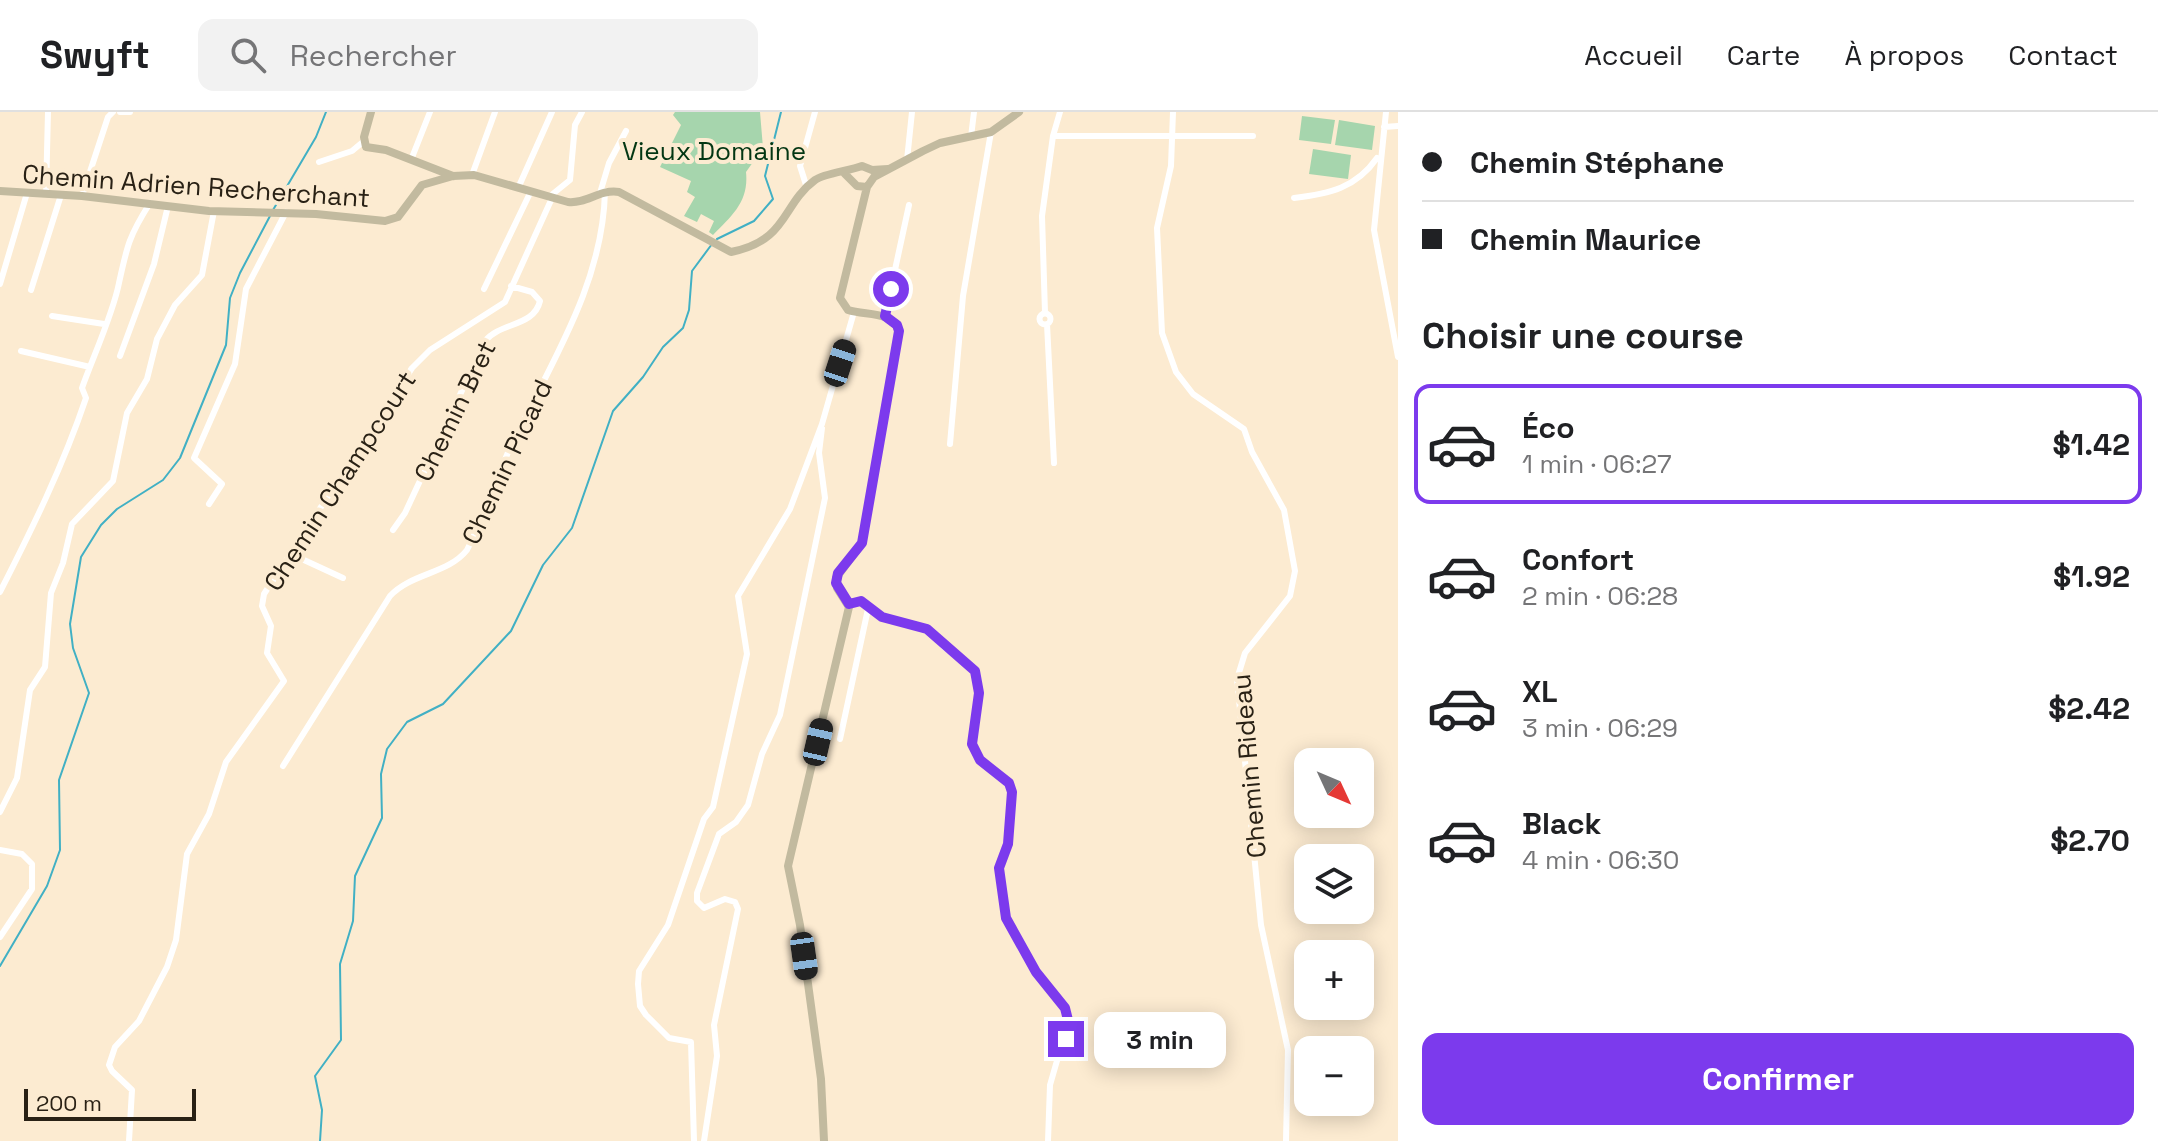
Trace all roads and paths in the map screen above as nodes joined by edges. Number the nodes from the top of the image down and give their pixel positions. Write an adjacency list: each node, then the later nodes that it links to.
1 (48, 112): 43 (street)
2 (113, 112): 45 (street)
3 (120, 112): 4 (street)
4 (130, 112)
5 (371, 112): 25 (main road)
6 (430, 112): 27 (street)
7 (495, 112): 32 (street)
8 (552, 112): 36 (street)
9 (582, 112): 46 (street, Chemin Champcourt)
10 (815, 112): 37 (street)
11 (912, 112): 28 (street)
12 (974, 112): 24 (street)
13 (1019, 112): 20 (main road)
14 (1060, 112): 21 (street)
15 (1173, 112): 22 (street, Chemin Rideau)
16 (1386, 112): 18 (street)
17 (1398, 126): 18 (street)
18 (1384, 127): 26 (street)
19 (626, 131): 41 (street, Chemin Picard)
20 (991, 132): 24 (main road); 66 (street)
21 (1053, 136): 22 (street); 67 (street)
22 (1172, 136): 23 (street); 87 (street, Chemin Rideau)
23 (1253, 136)
24 (971, 137): 28 (main road)
25 (364, 141): 27 (main road); 29 (street)
26 (1380, 155): 33 (street); 35 (street)
27 (411, 160): 34 (main road)
28 (907, 160): 31 (main road)
29 (319, 162)
30 (850, 174): 31 (main road); 37 (main road); 38 (main road)
31 (873, 174): 38 (main road)
32 (472, 175): 34 (main road, Chemin Adrien Recherchant); 36 (main road, Chemin Adrien Recherchant)
33 (1364, 175): 35 (street); 47 (street)
34 (453, 176): 52 (main road, Chemin Adrien Recherchant)
35 (1377, 178): 63 (street)
36 (519, 186): 40 (main road, Chemin Adrien Recherchant)
37 (807, 188): 41 (main road, Chemin Adrien Recherchant)
38 (864, 190): 57 (main road)
39 (0, 191): 42 (main road, Chemin Adrien Recherchant)
40 (531, 191): 46 (main road, Chemin Adrien Recherchant); 55 (street)
41 (603, 192): 46 (main road, Chemin Adrien Recherchant); 76 (street, Chemin Picard)
42 (27, 193): 43 (main road, Chemin Adrien Recherchant); 53 (street)
43 (46, 193): 44 (main road, Chemin Adrien Recherchant)
44 (61, 195): 45 (main road, Chemin Adrien Recherchant); 56 (street)
45 (82, 196): 48 (main road, Chemin Adrien Recherchant)
46 (551, 198): 54 (street, Chemin Champcourt)
47 (1294, 198)
48 (150, 203): 50 (main road, Chemin Adrien Recherchant); 60 (street)
49 (909, 205): 59 (street)
50 (168, 206): 51 (main road, Chemin Adrien Recherchant); 62 (street)
51 (214, 211): 52 (main road, Chemin Adrien Recherchant); 77 (street)
52 (284, 212): 68 (street)
53 (0, 284)
54 (511, 286): 69 (street, Chemin Bret); 70 (street, Chemin Champcourt)
55 (484, 289)
56 (31, 290)
57 (854, 312): 59 (main road); 65 (street)
58 (52, 316): 60 (street)
59 (885, 316): 73 (main road)
60 (104, 324): 64 (street)
61 (21, 351): 64 (street)
62 (120, 356)
63 (1398, 357)
64 (90, 367): 72 (street)
65 (822, 424): 79 (street); 80 (street)
66 (950, 444)
67 (1054, 463)
68 (209, 504)
69 (393, 530)
70 (291, 554): 71 (street); 82 (street, Chemin Champcourt)
71 (343, 578)
72 (0, 592)
73 (849, 604): 74 (street); 85 (main road)
74 (868, 609): 75 (street); 86 (street)
75 (840, 739)
76 (283, 766)
77 (0, 812)
78 (0, 850): 81 (street)
79 (683, 884): 80 (street); 83 (street)
80 (698, 888): 84 (street)
81 (0, 937)
82 (129, 1141)
83 (694, 1141)
84 (704, 1141)
85 (824, 1141)
86 (1048, 1141)
87 (1286, 1141)

